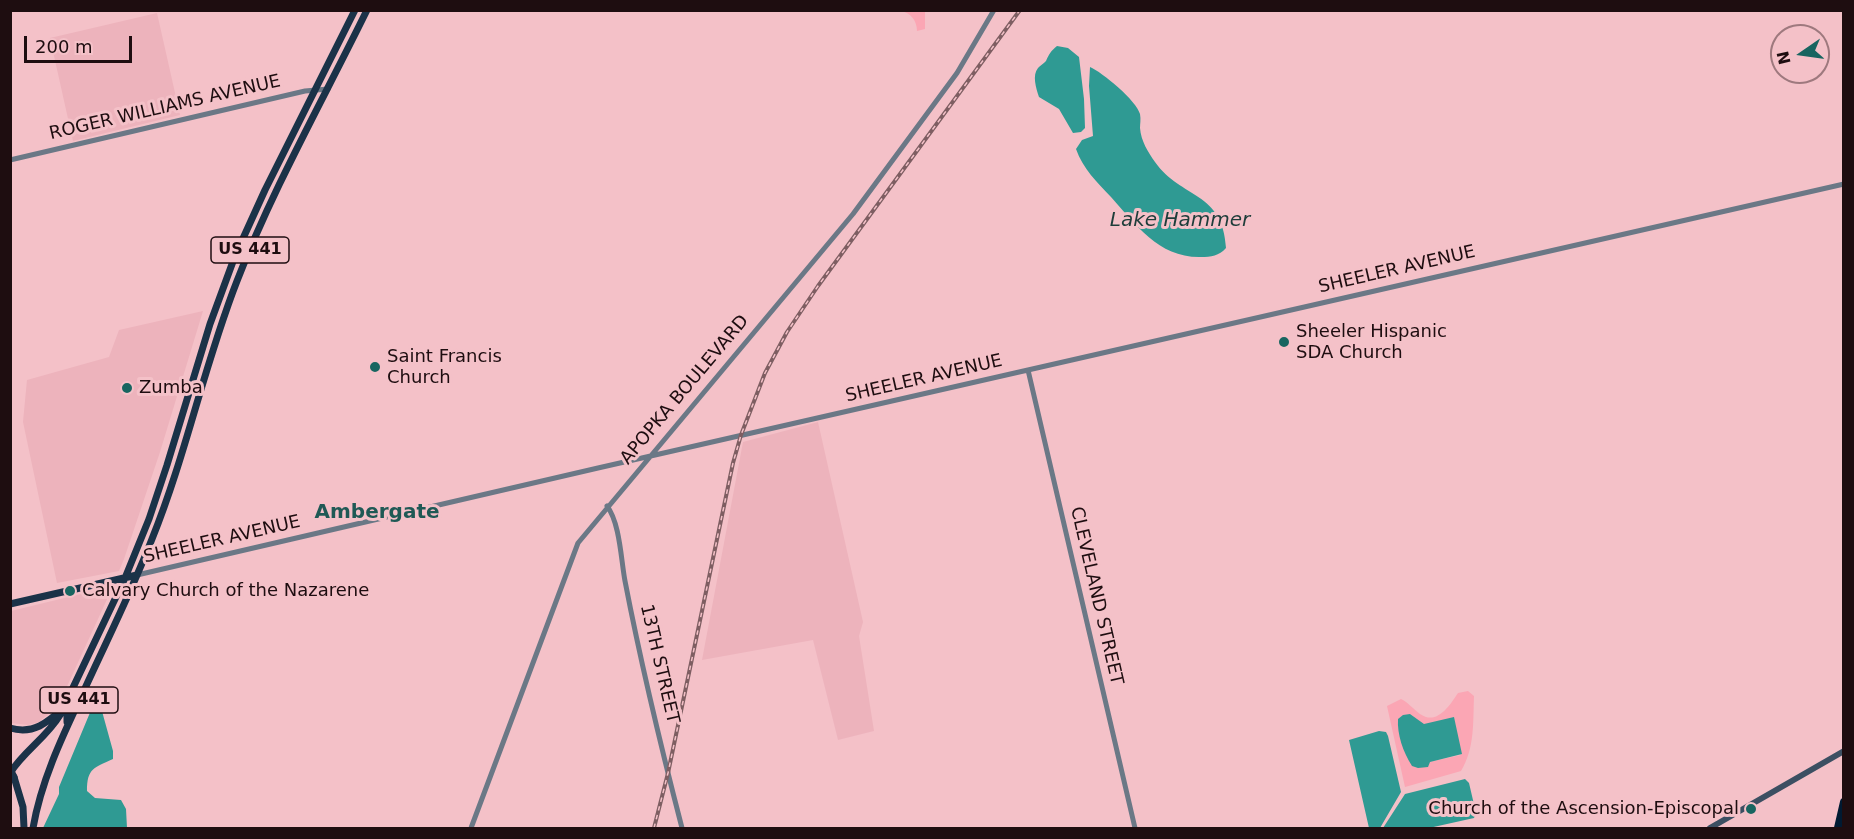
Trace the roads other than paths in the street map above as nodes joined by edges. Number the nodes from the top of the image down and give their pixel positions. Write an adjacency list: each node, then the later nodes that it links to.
1 (355, 10): 7 (main road, US 441)
2 (359, 10): 5 (main road)
3 (367, 10): 5 (main road, US 441)
4 (994, 10): 19 (street, APOPKA BOULEVARD)
5 (363, 19): 6 (main road, US 441)
6 (328, 89): 7 (street, ROGER WILLIAMS AVENUE); 10 (main road, US 441)
7 (315, 90): 8 (street, ROGER WILLIAMS AVENUE); 9 (main road, US 441)
8 (10, 160)
9 (276, 168): 10 (main road); 12 (main road, US 441)
10 (286, 173): 13 (main road, US 441)
11 (1844, 184): 16 (street, SHEELER AVENUE)
12 (236, 255): 13 (main road); 14 (main road, US 441)
13 (245, 259): 15 (main road, US 441)
14 (203, 348): 15 (main road); 17 (main road, US 441)
15 (213, 351): 18 (main road, US 441)
16 (1028, 370): 19 (street, SHEELER AVENUE); 42 (street, CLEVELAND STREET)
17 (184, 410): 18 (main road); 20 (main road, US 441)
18 (195, 412): 22 (main road, US 441)
19 (649, 456): 23 (street, APOPKA BOULEVARD); 25 (street, SHEELER AVENUE)
20 (161, 485): 21 (main road, US 441); 22 (main road)
21 (156, 498): 24 (main road); 26 (main road, US 441)
22 (167, 502): 24 (main road, US 441)
23 (607, 506): 40 (street, APOPKA BOULEVARD); 41 (street, 13TH STREET)
24 (161, 517): 25 (main road, US 441)
25 (138, 575): 26 (main road, SHEELER AVENUE); 31 (main road, US 441)
26 (125, 578): 27 (main road, SHEELER AVENUE); 28 (main road, US 441)
27 (102, 583): 28 (main road); 29 (main road, SHEELER AVENUE)
28 (114, 600): 30 (main road, US 441)
29 (10, 604)
30 (108, 612): 31 (main road); 32 (main road, US 441)
31 (94, 667): 33 (main road, US 441)
32 (64, 707): 33 (main road); 34 (main road); 36 (main road, US 441)
33 (67, 727): 39 (main road, US 441)
34 (10, 728)
35 (1844, 751): 43 (main road)
36 (12, 773): 38 (main road)
37 (1844, 802): 44 (highway)
38 (24, 828)
39 (33, 828)
40 (471, 828)
41 (682, 828)
42 (1135, 828)
43 (1710, 828)
44 (1838, 828)

